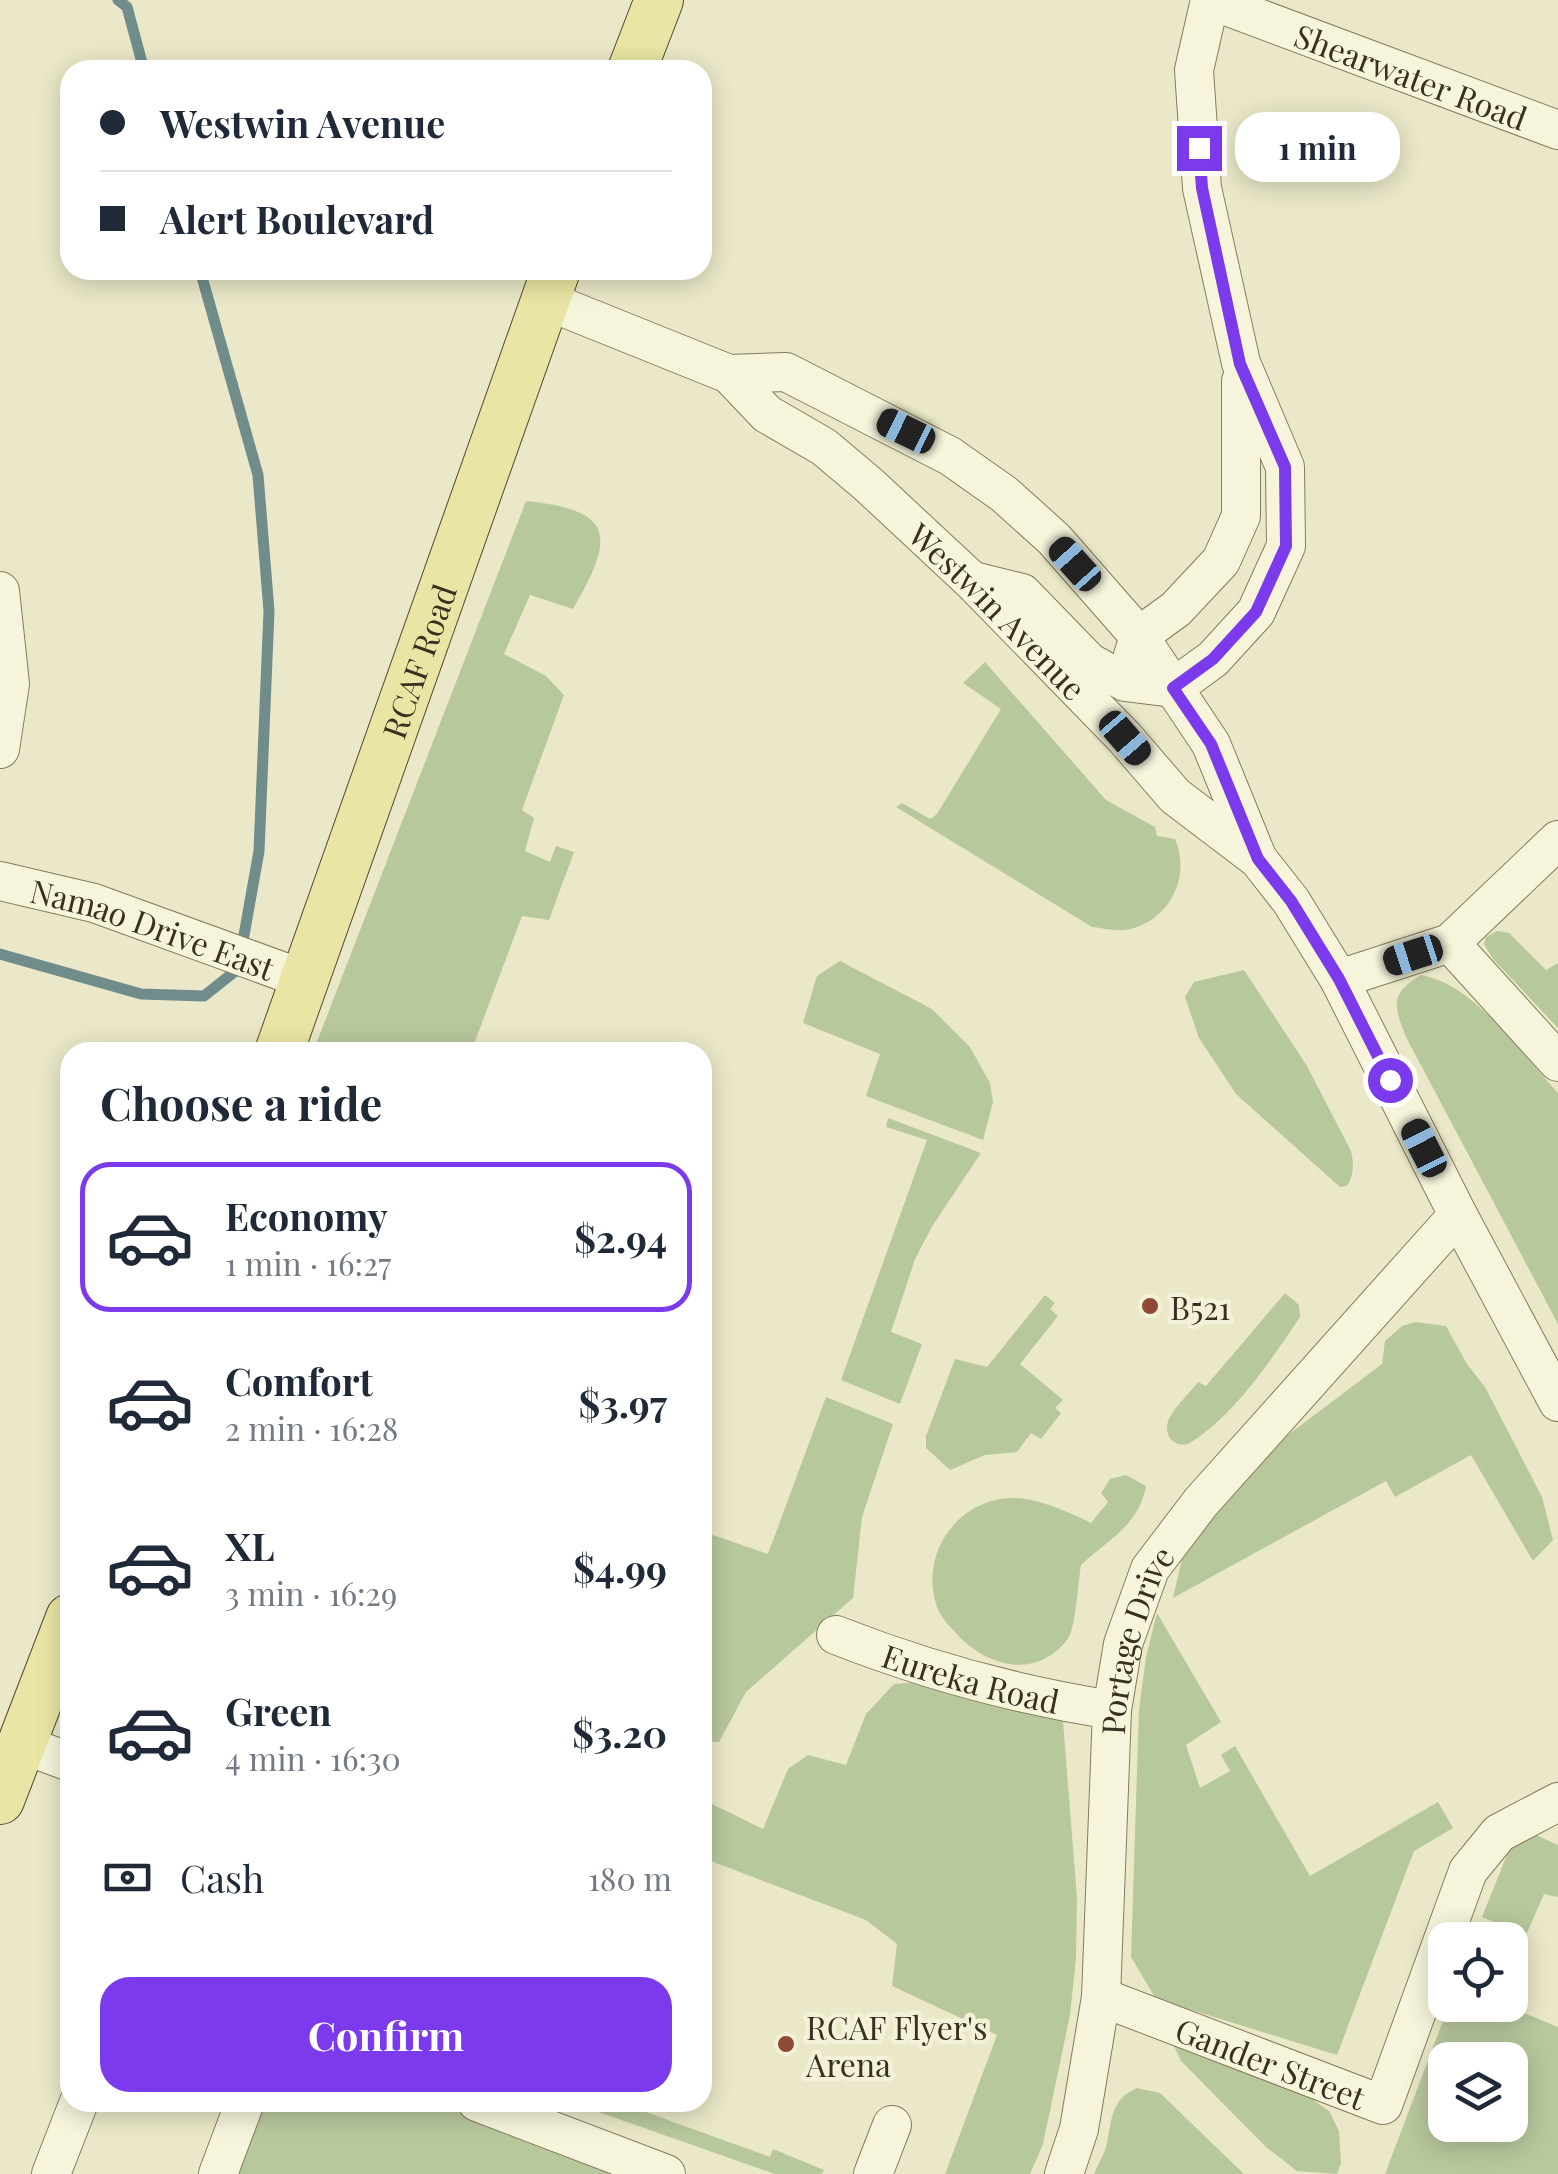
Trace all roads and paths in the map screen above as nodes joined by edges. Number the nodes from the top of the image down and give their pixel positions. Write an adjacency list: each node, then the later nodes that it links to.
1 (659, 0): 3 (main road)
2 (1210, 0): 4 (street, Shearwater Road); 6 (street)
3 (636, 60)
4 (1558, 130)
5 (550, 285): 7 (street, Westwin Avenue); 19 (main road, RCAF Road)
6 (1240, 364): 10 (street); 12 (street)
7 (729, 374): 8 (street, Westwin Avenue); 10 (street, Westwin Avenue)
8 (972, 581): 11 (street); 13 (street, Westwin Avenue)
9 (0, 591): 14 (street)
10 (1139, 636): 11 (street); 12 (street, Westwin Avenue)
11 (1126, 682): 12 (street); 13 (street)
12 (1173, 688): 16 (street, Westwin Avenue)
13 (1125, 738): 16 (street, Westwin Avenue)
14 (0, 749)
15 (1558, 840): 18 (street)
16 (1258, 859): 20 (street, Westwin Avenue)
17 (0, 881): 19 (street, Namao Drive East)
18 (1450, 942): 20 (street); 22 (street)
19 (286, 972): 21 (main road, RCAF Road)
20 (1339, 979): 23 (street, Westwin Avenue)
21 (280, 1042)
22 (1558, 1062)
23 (1458, 1215): 24 (street, Westwin Avenue); 27 (street, Portage Drive)
24 (1558, 1402)
25 (836, 1636): 27 (street, Eureka Road)
26 (60, 1644): 28 (main road)
27 (1112, 1710): 32 (street, Portage Drive)
28 (21, 1744): 29 (street); 30 (main road)
29 (60, 1758)
30 (0, 1800)
31 (1558, 1802): 32 (street, Gander Street)
32 (1100, 1997): 41 (street, Portage Drive)
33 (75, 2112): 37 (street)
34 (242, 2112): 38 (street)
35 (503, 2112): 39 (street)
36 (892, 2124): 40 (street)
37 (51, 2174)
38 (218, 2174)
39 (666, 2174)
40 (872, 2174)
41 (1064, 2174)

